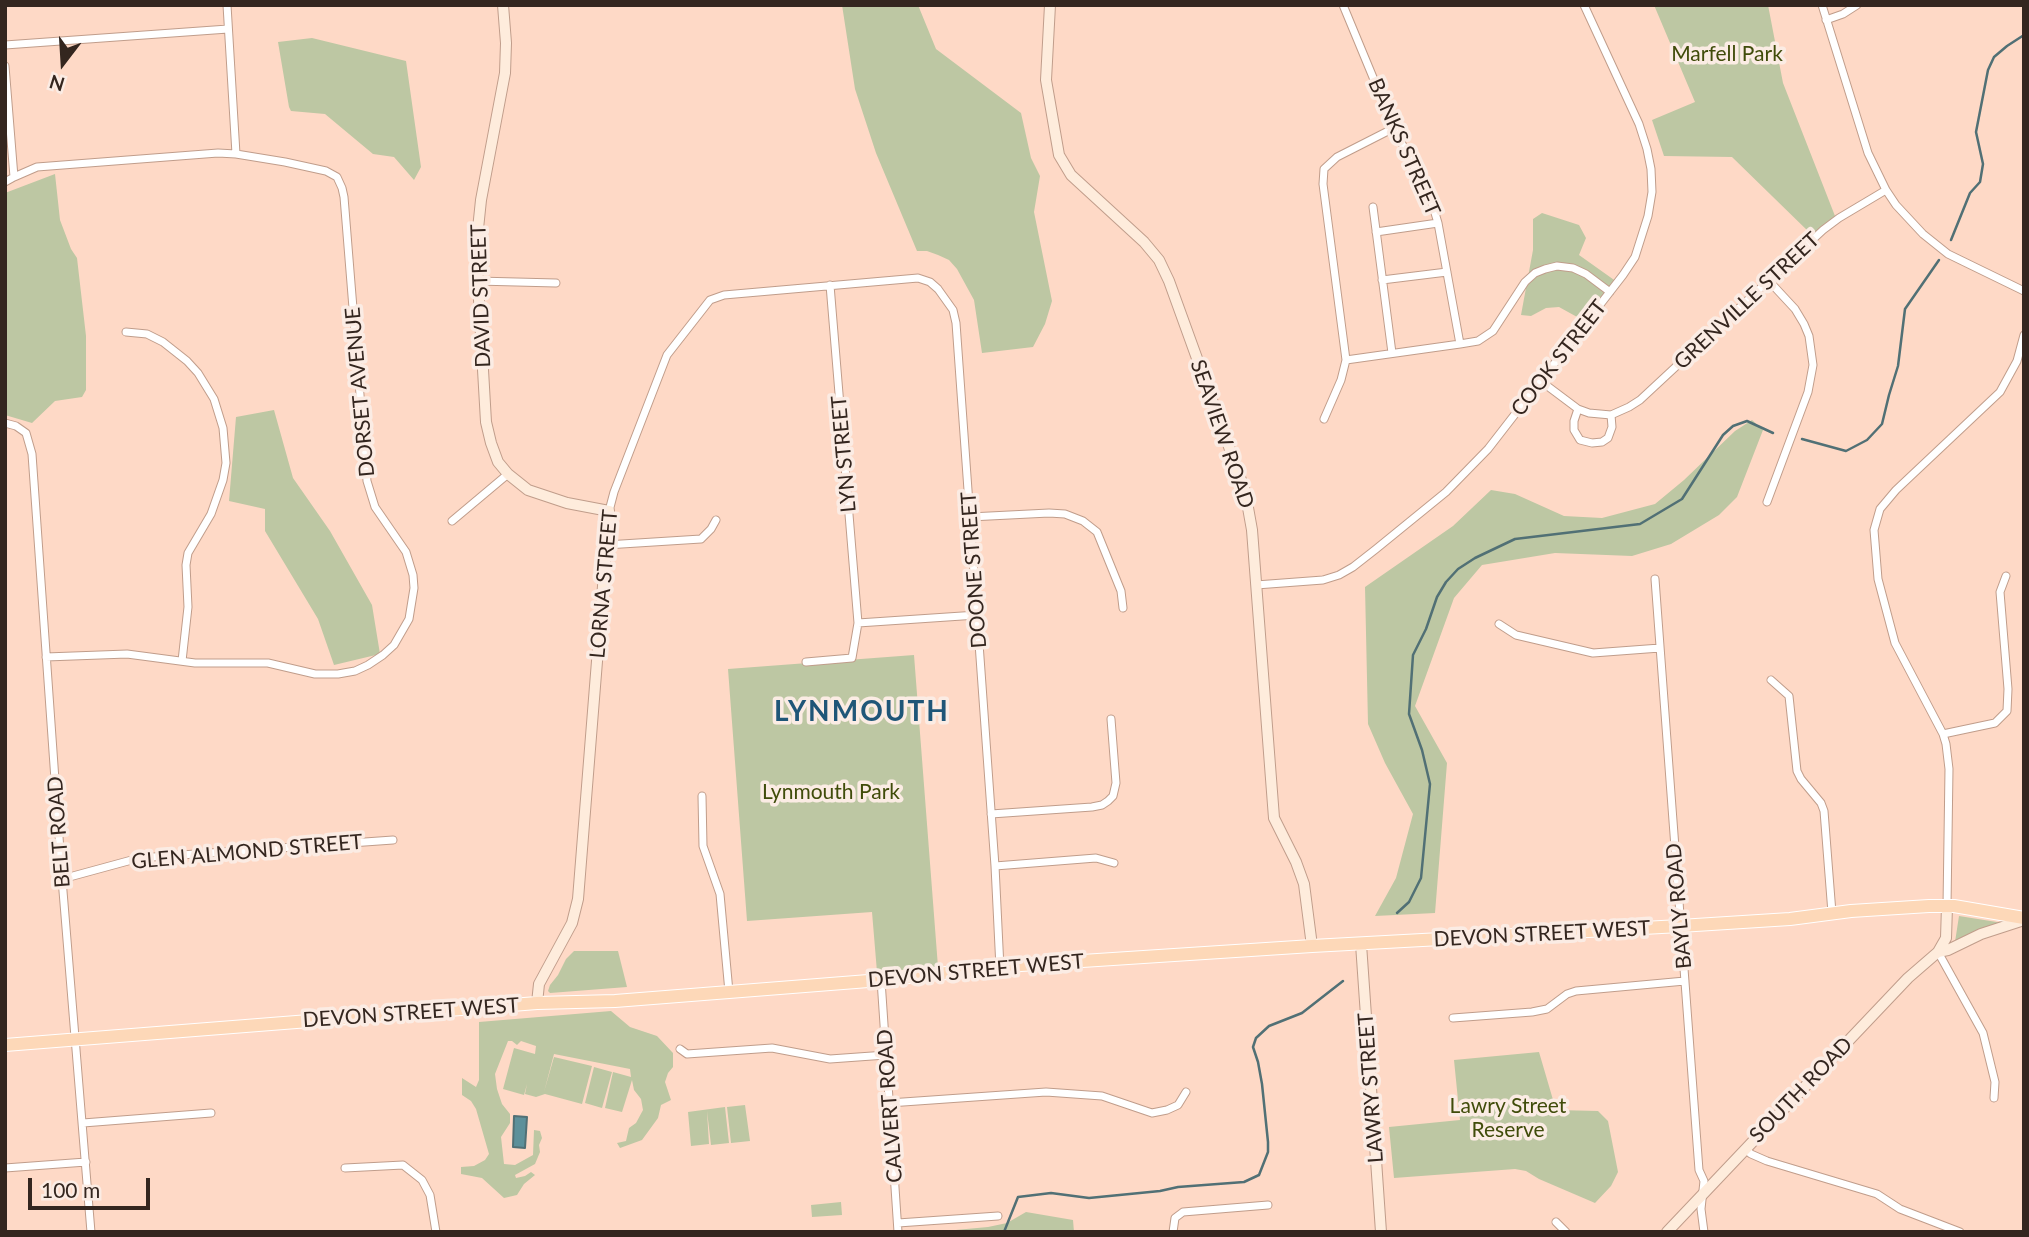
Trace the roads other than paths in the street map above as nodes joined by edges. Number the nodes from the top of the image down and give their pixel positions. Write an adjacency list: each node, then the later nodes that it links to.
1 (227, 5): 9 (street)
2 (503, 5): 22 (street, DAVID STREET)
3 (1050, 5): 47 (street, SEAVIEW ROAD)
4 (1343, 5): 12 (street, BANKS STREET)
5 (1584, 5): 27 (street, COOK STREET)
6 (1822, 5): 8 (street)
7 (1857, 5): 8 (street)
8 (1826, 20): 16 (street)
9 (228, 29): 10 (street); 13 (street)
10 (5, 45)
11 (5, 65): 14 (street)
12 (1394, 128): 18 (street, BANKS STREET); 32 (street)
13 (236, 154): 14 (street, DORSET AVENUE); 54 (street, DORSET AVENUE)
14 (15, 177): 15 (street, DORSET AVENUE)
15 (5, 182)
16 (1886, 190): 23 (street, GRENVILLE STREET); 26 (street)
17 (1373, 207): 19 (street)
18 (1438, 223): 19 (street); 20 (street, BANKS STREET)
19 (1376, 232): 21 (street)
20 (1447, 272): 21 (street); 30 (street, BANKS STREET)
21 (1382, 279): 31 (street)
22 (477, 281): 24 (street); 38 (street, DAVID STREET)
23 (1769, 281): 35 (street, GRENVILLE STREET); 39 (street)
24 (556, 284)
25 (830, 285): 40 (street, LORNA STREET); 41 (street, DOONE STREET); 50 (street, LYN STREET)
26 (2024, 291)
27 (1610, 292): 30 (street); 33 (street, COOK STREET)
28 (126, 332): 54 (street)
29 (2024, 335): 58 (street)
30 (1460, 344): 31 (street)
31 (1392, 354): 32 (street)
32 (1346, 360): 36 (street)
33 (1542, 382): 34 (street); 47 (street, COOK STREET)
34 (1578, 409): 35 (street); 35 (street)
35 (1611, 415)
36 (1324, 419)
37 (5, 423): 53 (street, BELT ROAD)
38 (508, 474): 40 (street, DAVID STREET); 43 (street)
39 (1766, 502)
40 (609, 511): 44 (street, LORNA STREET)
41 (971, 517): 48 (street); 49 (street, DOONE STREET)
42 (716, 520): 44 (street)
43 (452, 521)
44 (606, 545): 76 (street, LORNA STREET)
45 (2006, 576): 58 (street)
46 (1655, 579): 52 (street, BAYLY ROAD)
47 (1256, 585): 70 (street, SEAVIEW ROAD)
48 (1123, 608)
49 (978, 615): 50 (street); 60 (street, DOONE STREET)
50 (858, 623): 55 (street, LYN STREET)
51 (1499, 624): 52 (street)
52 (1660, 648): 68 (street, BAYLY ROAD)
53 (46, 657): 54 (street, DORSET AVENUE); 64 (street, BELT ROAD)
54 (182, 661)
55 (806, 662)
56 (1771, 680): 66 (street)
57 (1111, 719): 60 (street)
58 (1943, 734): 65 (street)
59 (702, 796): 75 (street)
60 (991, 814): 63 (street, DOONE STREET)
61 (393, 840): 64 (street, GLEN ALMOND STREET)
62 (1114, 863): 63 (street)
63 (995, 866): 72 (street, DOONE STREET)
64 (62, 879): 78 (street, BELT ROAD)
65 (1947, 906): 66 (main road, DEVON STREET WEST); 67 (main road, SOUTH ROAD); 71 (street)
66 (1832, 913): 68 (main road, DEVON STREET WEST)
67 (2024, 919): 71 (street, SOUTH ROAD)
68 (1680, 926): 69 (main road, DEVON STREET WEST); 74 (street, BAYLY ROAD)
69 (1361, 944): 70 (main road, DEVON STREET WEST); 100 (street, LAWRY STREET)
70 (1312, 946): 72 (main road, DEVON STREET WEST)
71 (1938, 952): 83 (street); 87 (street, SOUTH ROAD)
72 (1000, 968): 73 (main road, DEVON STREET WEST)
73 (881, 980): 75 (main road, DEVON STREET WEST); 81 (street, CALVERT ROAD)
74 (1685, 981): 77 (street); 91 (street, BAYLY ROAD)
75 (729, 992): 76 (main road, DEVON STREET WEST)
76 (537, 1003): 78 (main road, DEVON STREET WEST)
77 (1453, 1018)
78 (75, 1039): 79 (main road, DEVON STREET WEST); 86 (street, BELT ROAD)
79 (5, 1045)
80 (680, 1049): 81 (street)
81 (886, 1055): 84 (street, CALVERT ROAD)
82 (1186, 1091): 84 (street)
83 (1993, 1098)
84 (889, 1103): 95 (street, CALVERT ROAD)
85 (211, 1113): 86 (street)
86 (83, 1123): 88 (street, BELT ROAD)
87 (1745, 1149): 91 (street, SOUTH ROAD); 104 (street)
88 (86, 1162): 89 (street); 96 (street, BELT ROAD)
89 (5, 1168)
90 (345, 1168): 97 (street)
91 (1703, 1194): 102 (street, SOUTH ROAD); 103 (street, BAYLY ROAD)
92 (1268, 1205): 99 (street)
93 (998, 1216): 95 (street)
94 (1556, 1222): 101 (street)
95 (898, 1223): 98 (street, CALVERT ROAD)
96 (91, 1232)
97 (436, 1232)
98 (898, 1232)
99 (1173, 1232)
100 (1381, 1232)
101 (1566, 1232)
102 (1667, 1232)
103 (1704, 1232)
104 (1961, 1232)

